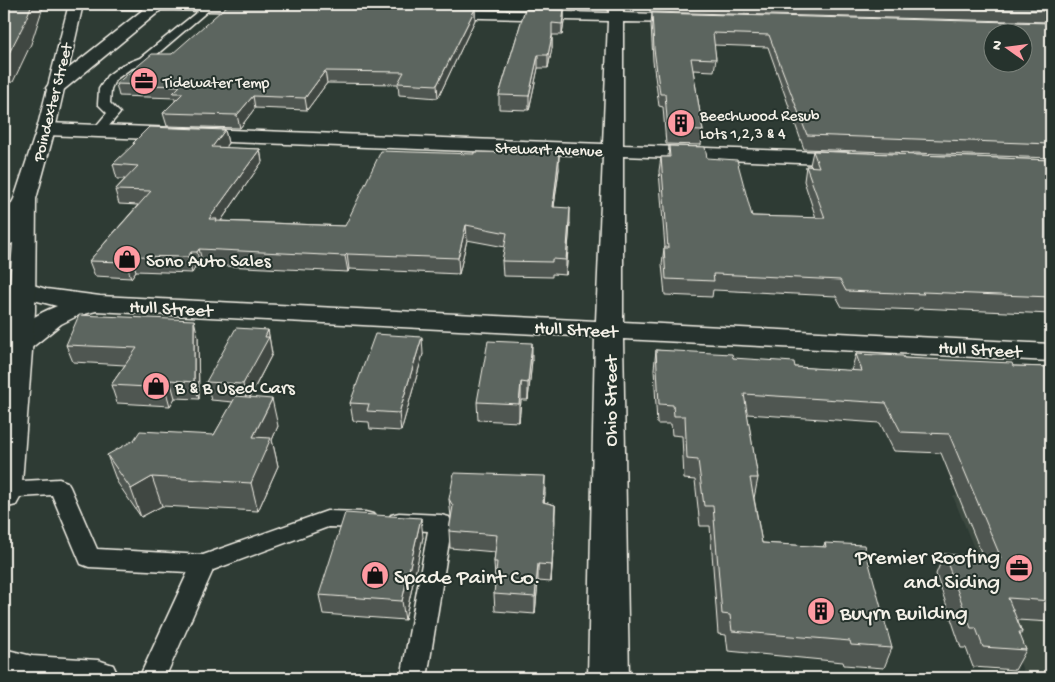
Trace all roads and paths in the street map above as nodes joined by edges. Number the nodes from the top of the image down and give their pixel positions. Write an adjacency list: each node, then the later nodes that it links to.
1 (76, 4): 9 (street, Poindexter Street)
2 (107, 4): 3 (street)
3 (158, 5): 4 (street); 9 (street)
4 (208, 7): 5 (street); 11 (lane)
5 (277, 9)
6 (616, 10): 7 (street); 8 (street); 12 (street, Ohio Street)
7 (426, 12)
8 (705, 19)
9 (55, 88): 10 (street, Poindexter Street)
10 (46, 129): 11 (street, Stewart Avenue); 14 (street, Poindexter Street)
11 (98, 131): 12 (street, Stewart Avenue)
12 (614, 150): 13 (street, Stewart Avenue); 18 (street, Ohio Street)
13 (872, 160)
14 (25, 199): 15 (street, Poindexter Street); 16 (street, Poindexter Street)
15 (4, 240)
16 (23, 290): 17 (street, Hull Street); 19 (street, Poindexter Street)
17 (100, 304): 18 (street, Hull Street); 19 (street, Hull Street)
18 (609, 330): 20 (street, Hull Street); 27 (street, Ohio Street)
19 (20, 343): 21 (street, Poindexter Street)
20 (1051, 352)
21 (4, 493): 22 (lane)
22 (204, 564): 25 (lane); 26 (lane)
23 (4, 667): 24 (street)
24 (98, 678)
25 (152, 678)
26 (414, 678)
27 (608, 678)

